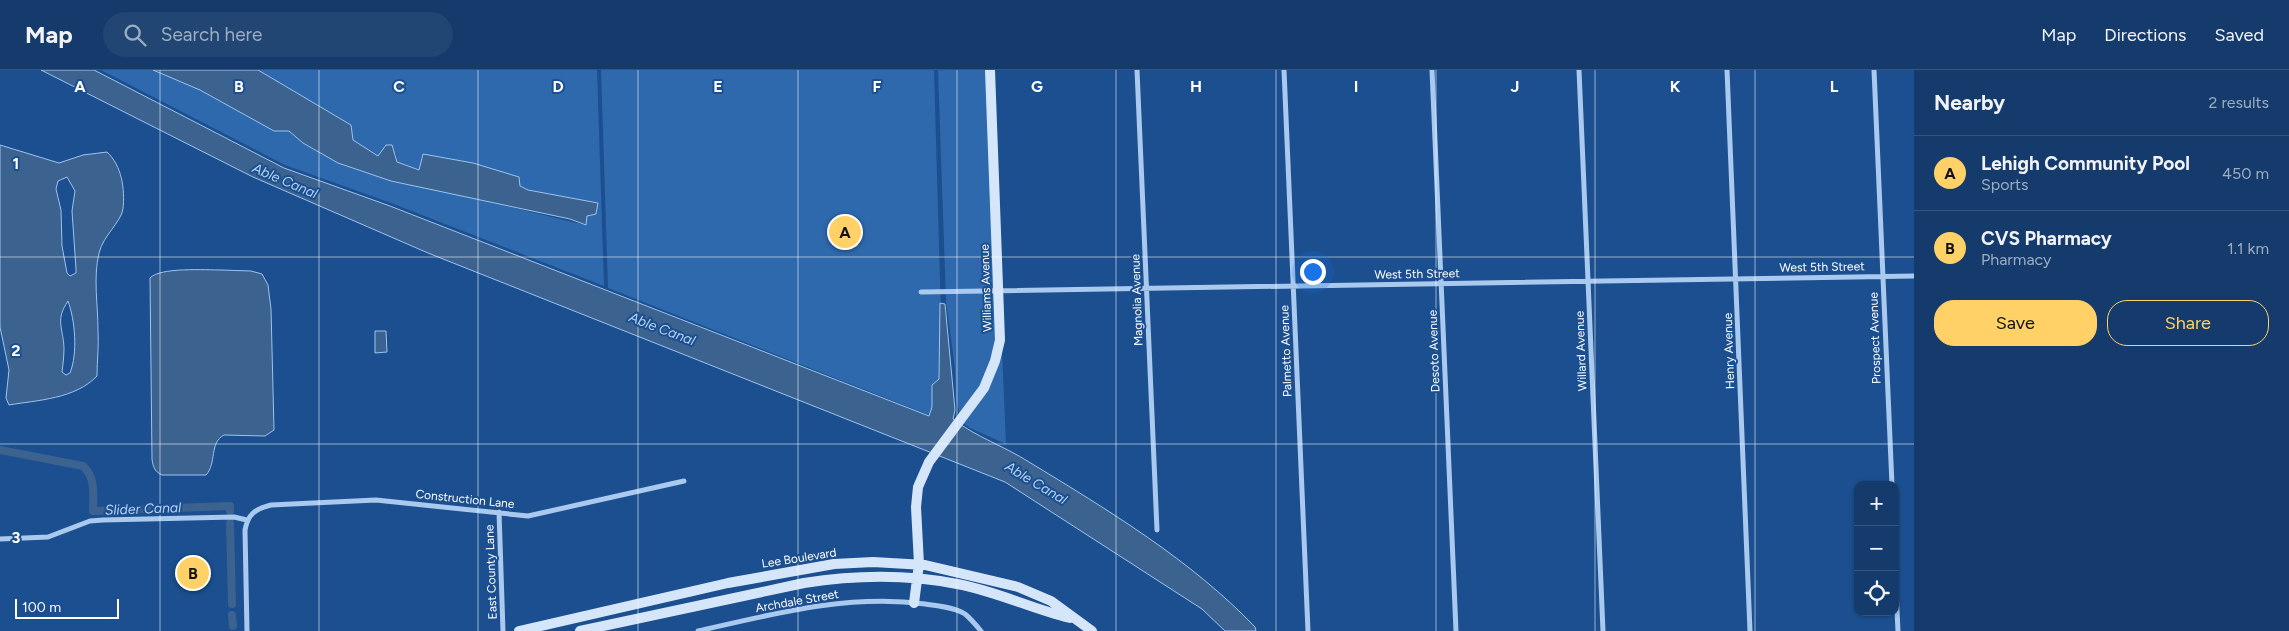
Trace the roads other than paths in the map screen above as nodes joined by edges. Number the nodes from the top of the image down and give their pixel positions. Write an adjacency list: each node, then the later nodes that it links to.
1 (990, 70): 15 (main road, Williams Avenue)
2 (1137, 70): 14 (street, Magnolia Avenue)
3 (1284, 70): 13 (street, Palmetto Avenue)
4 (1432, 70): 12 (street, Desoto Avenue)
5 (1580, 70): 11 (street, Willard Avenue)
6 (1727, 70): 10 (street, Henry Avenue)
7 (1874, 70): 8 (street, Prospect Avenue)
8 (1883, 276): 9 (street, West 5th Street); 10 (street, West 5th Street); 18 (street, Prospect Avenue)
9 (1914, 276)
10 (1736, 279): 11 (street, West 5th Street); 40 (street, Henry Avenue)
11 (1588, 281): 12 (street, West 5th Street); 39 (street, Willard Avenue)
12 (1441, 284): 13 (street, West 5th Street); 38 (street, Desoto Avenue)
13 (1293, 286): 14 (street, West 5th Street); 37 (street, Palmetto Avenue)
14 (1146, 288): 15 (street, West 5th Street); 21 (street, Magnolia Avenue)
15 (999, 291): 16 (street, West 5th Street); 23 (main road, Williams Avenue)
16 (921, 292)
17 (684, 481): 19 (street, Construction Lane)
18 (1892, 481)
19 (499, 512): 20 (street, Construction Lane); 31 (street, East County Lane)
20 (247, 520): 22 (street); 30 (street)
21 (1156, 530)
22 (0, 538)
23 (919, 564): 25 (main road, Williams Avenue); 26 (main road, Lee Boulevard); 28 (main road, Lee Boulevard)
24 (1895, 571): 41 (street)
25 (917, 578): 27 (main road, Williams Avenue); 28 (main road, Lee Boulevard); 29 (main road, Lee Boulevard)
26 (667, 597): 29 (main road); 32 (main road, Lee Boulevard)
27 (914, 603): 34 (street, Archdale Street); 35 (street, Archdale Street)
28 (1076, 619): 36 (main road, Lee Boulevard)
29 (604, 626): 33 (main road, Lee Boulevard)
30 (247, 631)
31 (503, 631)
32 (519, 631)
33 (580, 631)
34 (698, 631)
35 (981, 631)
36 (1092, 631)
37 (1308, 631)
38 (1456, 631)
39 (1603, 631)
40 (1750, 631)
41 (1898, 631)

